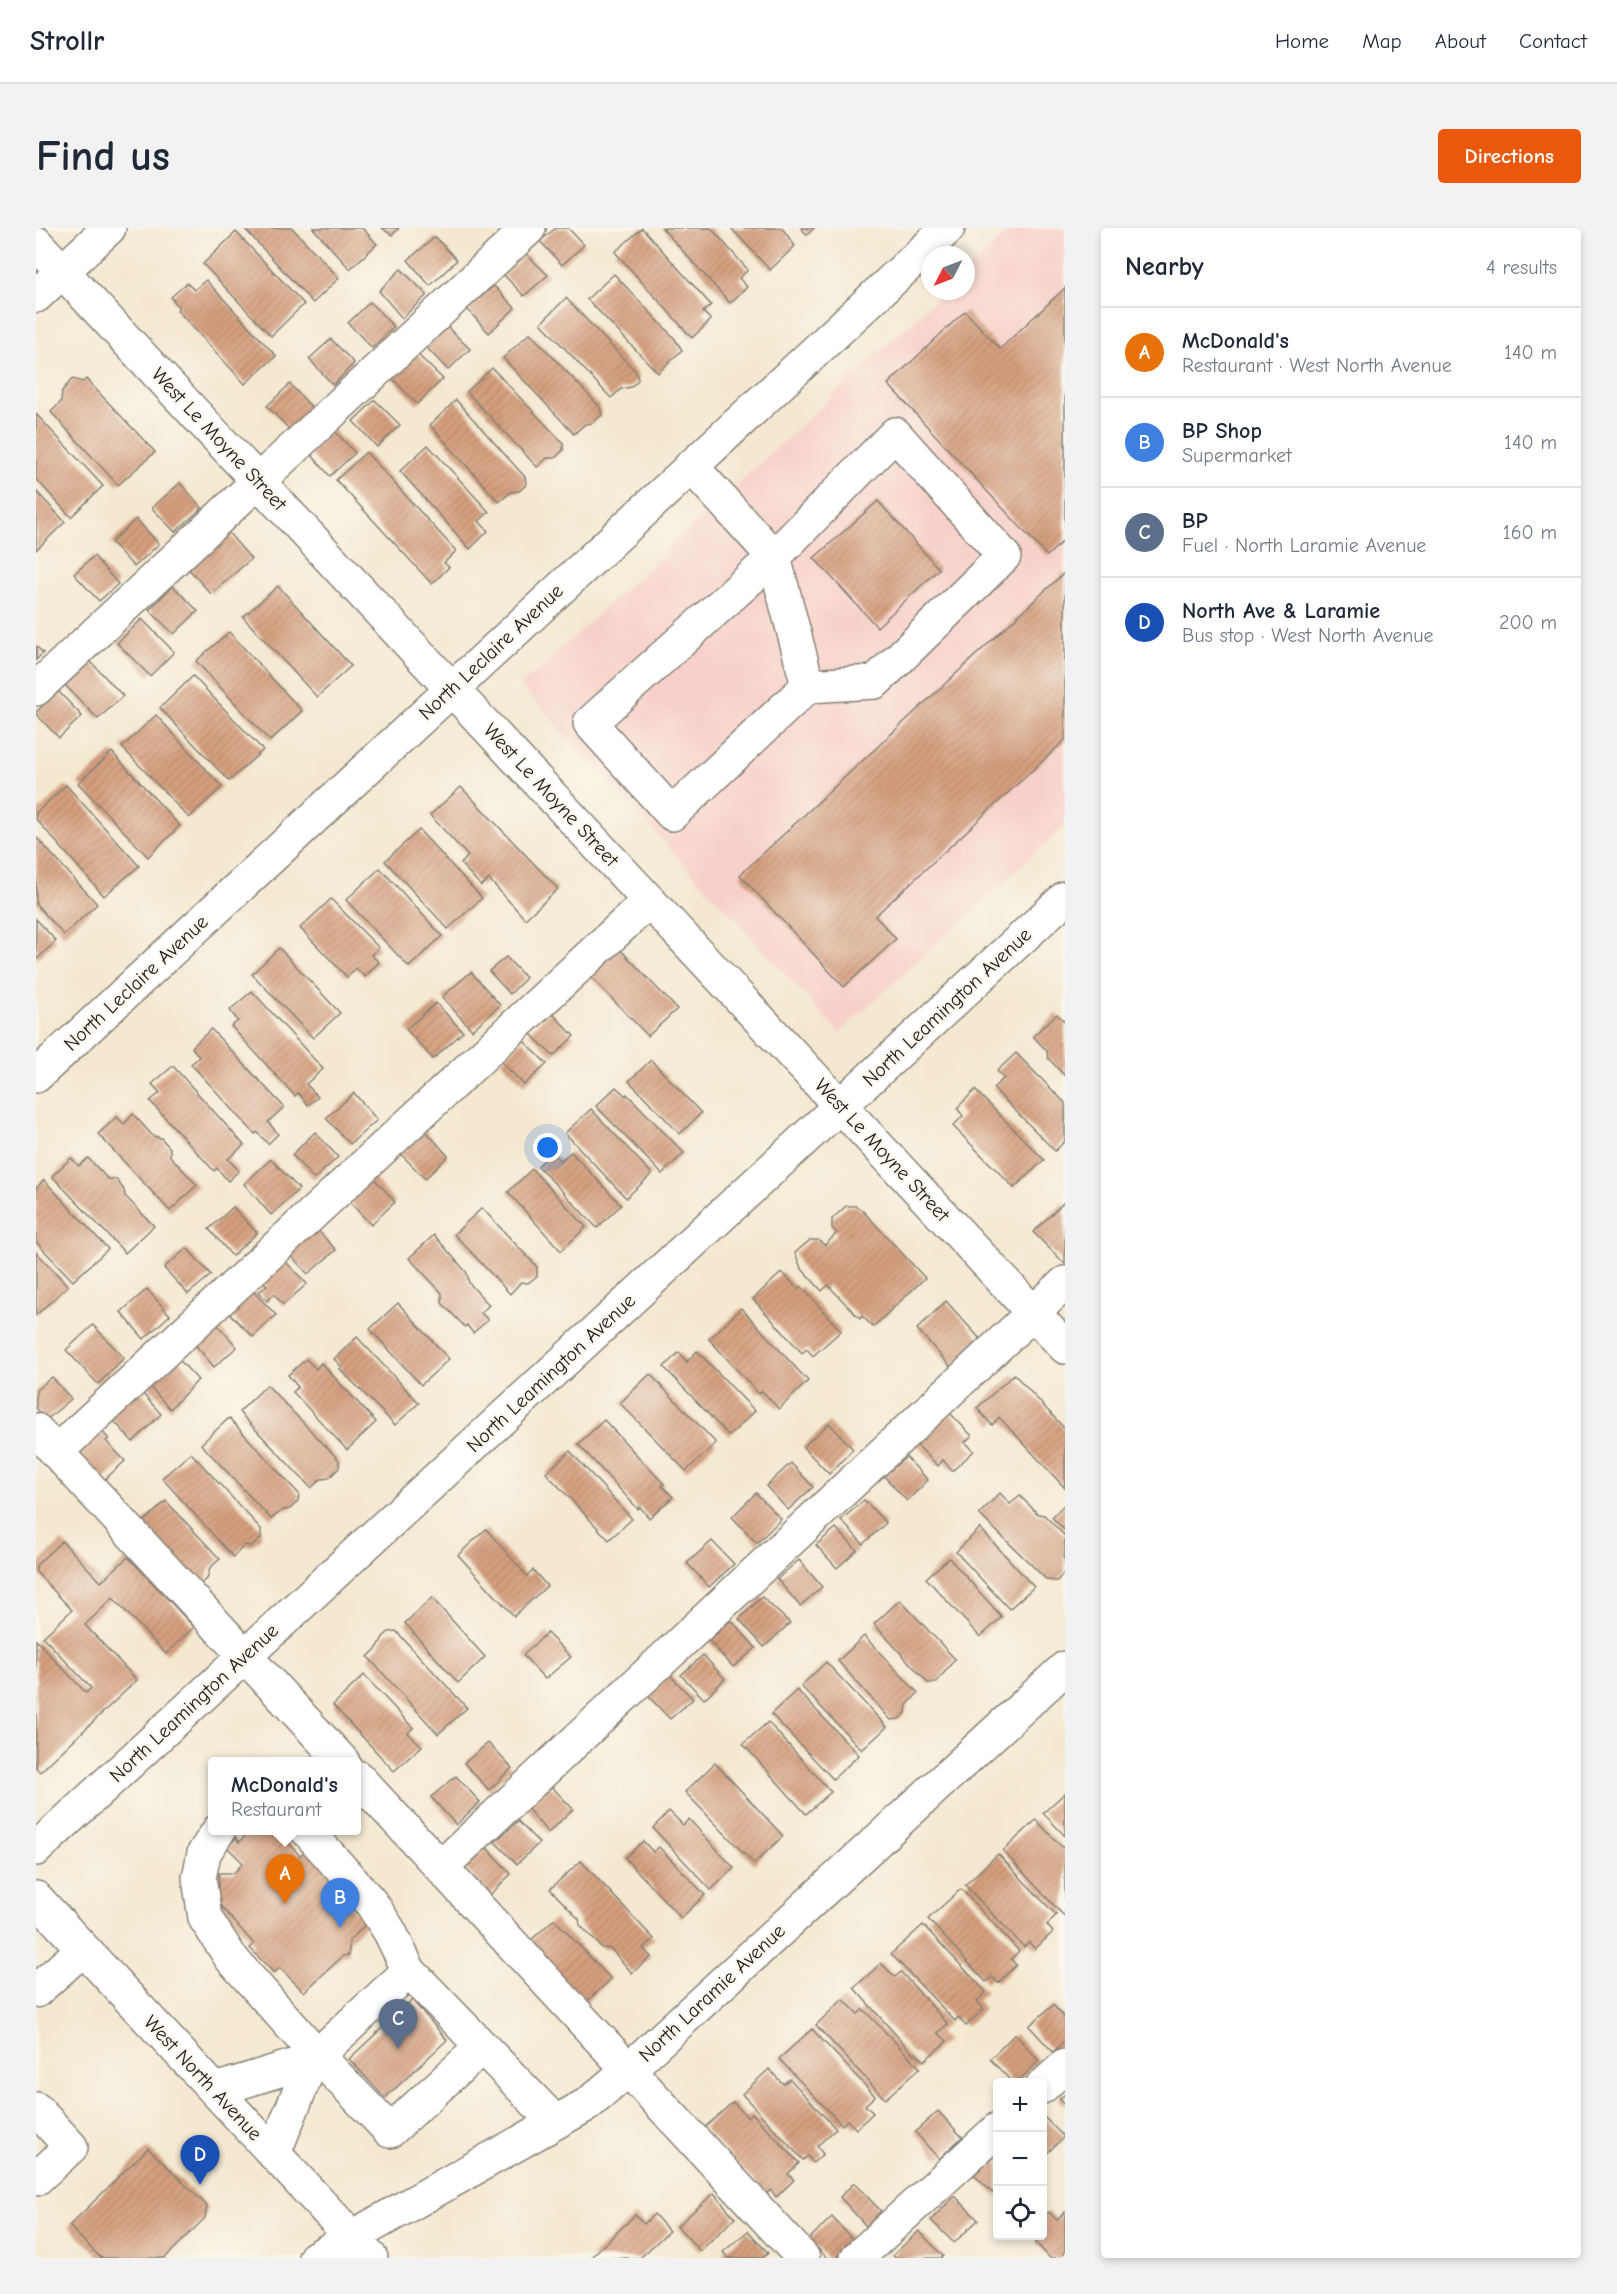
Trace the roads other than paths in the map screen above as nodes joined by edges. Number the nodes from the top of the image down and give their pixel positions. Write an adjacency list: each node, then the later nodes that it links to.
1 (109, 228): 5 (street)
2 (529, 228): 8 (street)
3 (948, 228): 7 (street, North Leclaire Avenue)
4 (36, 243): 5 (street, West Le Moyne Street)
5 (63, 271): 6 (street); 8 (street, West Le Moyne Street)
6 (36, 296)
7 (691, 466): 9 (street); 12 (street, North Leclaire Avenue)
8 (259, 481): 11 (street); 12 (street, West Le Moyne Street)
9 (774, 556): 10 (street); 10 (street); 10 (street)
10 (808, 686)
11 (36, 689)
12 (451, 689): 14 (street, West Le Moyne Street); 15 (street, North Leclaire Avenue)
13 (1065, 898): 16 (street, North Leamington Avenue)
14 (649, 901): 16 (street, West Le Moyne Street); 20 (street)
15 (36, 1076)
16 (840, 1106): 18 (street, West Le Moyne Street); 21 (street, North Leamington Avenue)
17 (1065, 1283): 18 (street)
18 (1033, 1313): 19 (street, West Le Moyne Street); 28 (street)
19 (1065, 1347)
20 (46, 1441): 21 (street)
21 (245, 1656): 23 (street); 27 (street, North Leamington Avenue)
22 (1065, 1668): 36 (street, North Laramie Avenue)
23 (338, 1757)
24 (361, 1781): 28 (street)
25 (216, 1835): 34 (street)
26 (311, 1835): 31 (street)
27 (36, 1849)
28 (441, 1867): 36 (street)
29 (36, 1898): 30 (street, West North Avenue)
30 (82, 1950): 32 (street); 38 (street, West North Avenue)
31 (408, 1971): 33 (street); 34 (street)
32 (36, 1991)
33 (483, 2047): 34 (street); 40 (street)
34 (314, 2058): 38 (street); 42 (street)
35 (1065, 2066): 37 (street)
36 (628, 2070): 40 (street, North Laramie Avenue); 46 (street)
37 (1047, 2082)
38 (215, 2090): 42 (street, West North Avenue)
39 (36, 2109): 43 (street)
40 (555, 2122): 44 (street, North Laramie Avenue)
41 (995, 2132): 47 (street)
42 (274, 2153): 44 (street, West North Avenue)
43 (36, 2179)
44 (361, 2247): 45 (street, North Laramie Avenue)
45 (315, 2258)
46 (803, 2258)
47 (857, 2258)

